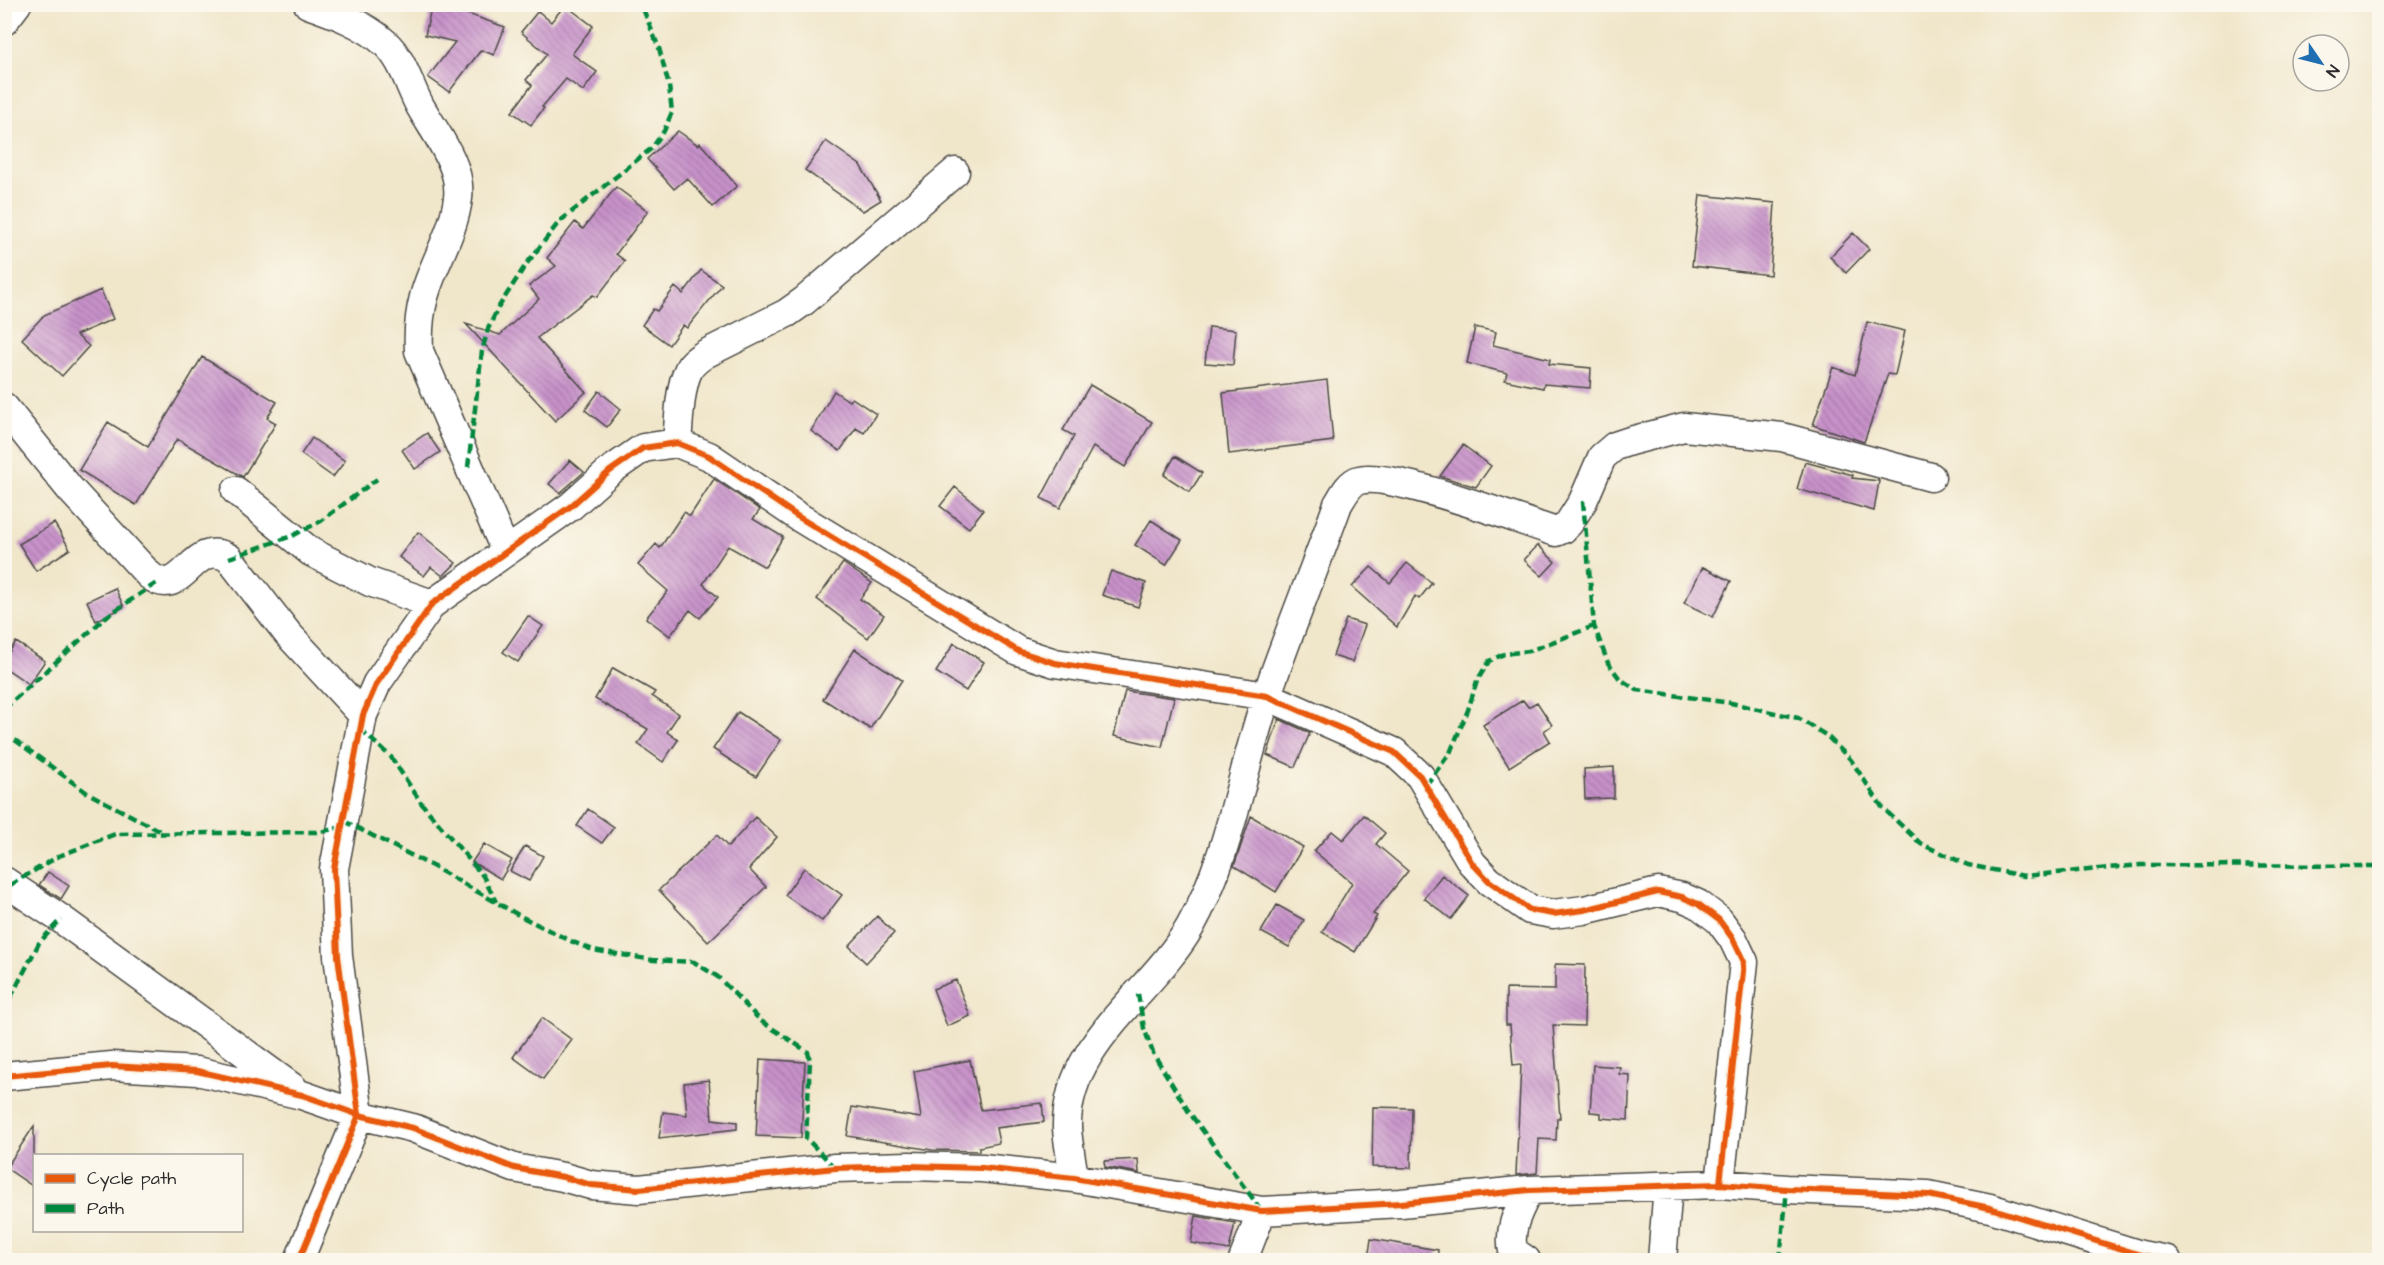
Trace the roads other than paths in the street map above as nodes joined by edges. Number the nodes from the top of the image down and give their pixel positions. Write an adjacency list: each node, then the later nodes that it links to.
1 (17, 4): 3 (street)
2 (308, 4): 9 (street)
3 (4, 21)
4 (955, 172): 6 (street)
5 (4, 408): 12 (street)
6 (677, 443): 9 (street); 11 (street)
7 (1931, 477): 11 (street)
8 (236, 491): 10 (street)
9 (506, 552): 10 (street)
10 (432, 604): 12 (street)
11 (1267, 696): 17 (street); 18 (street)
12 (363, 716): 16 (street)
13 (4, 881): 15 (street)
14 (4, 1076): 15 (street)
15 (302, 1095): 16 (street)
16 (359, 1115): 17 (street); 23 (street)
17 (1074, 1178): 21 (street)
18 (1720, 1184): 19 (street); 26 (street)
19 (1668, 1186): 20 (street); 25 (street)
20 (1529, 1190): 21 (street); 22 (street)
21 (1262, 1211): 24 (street)
22 (1517, 1257)
23 (299, 1260)
24 (1243, 1260)
25 (1662, 1260)
26 (2167, 1260)

